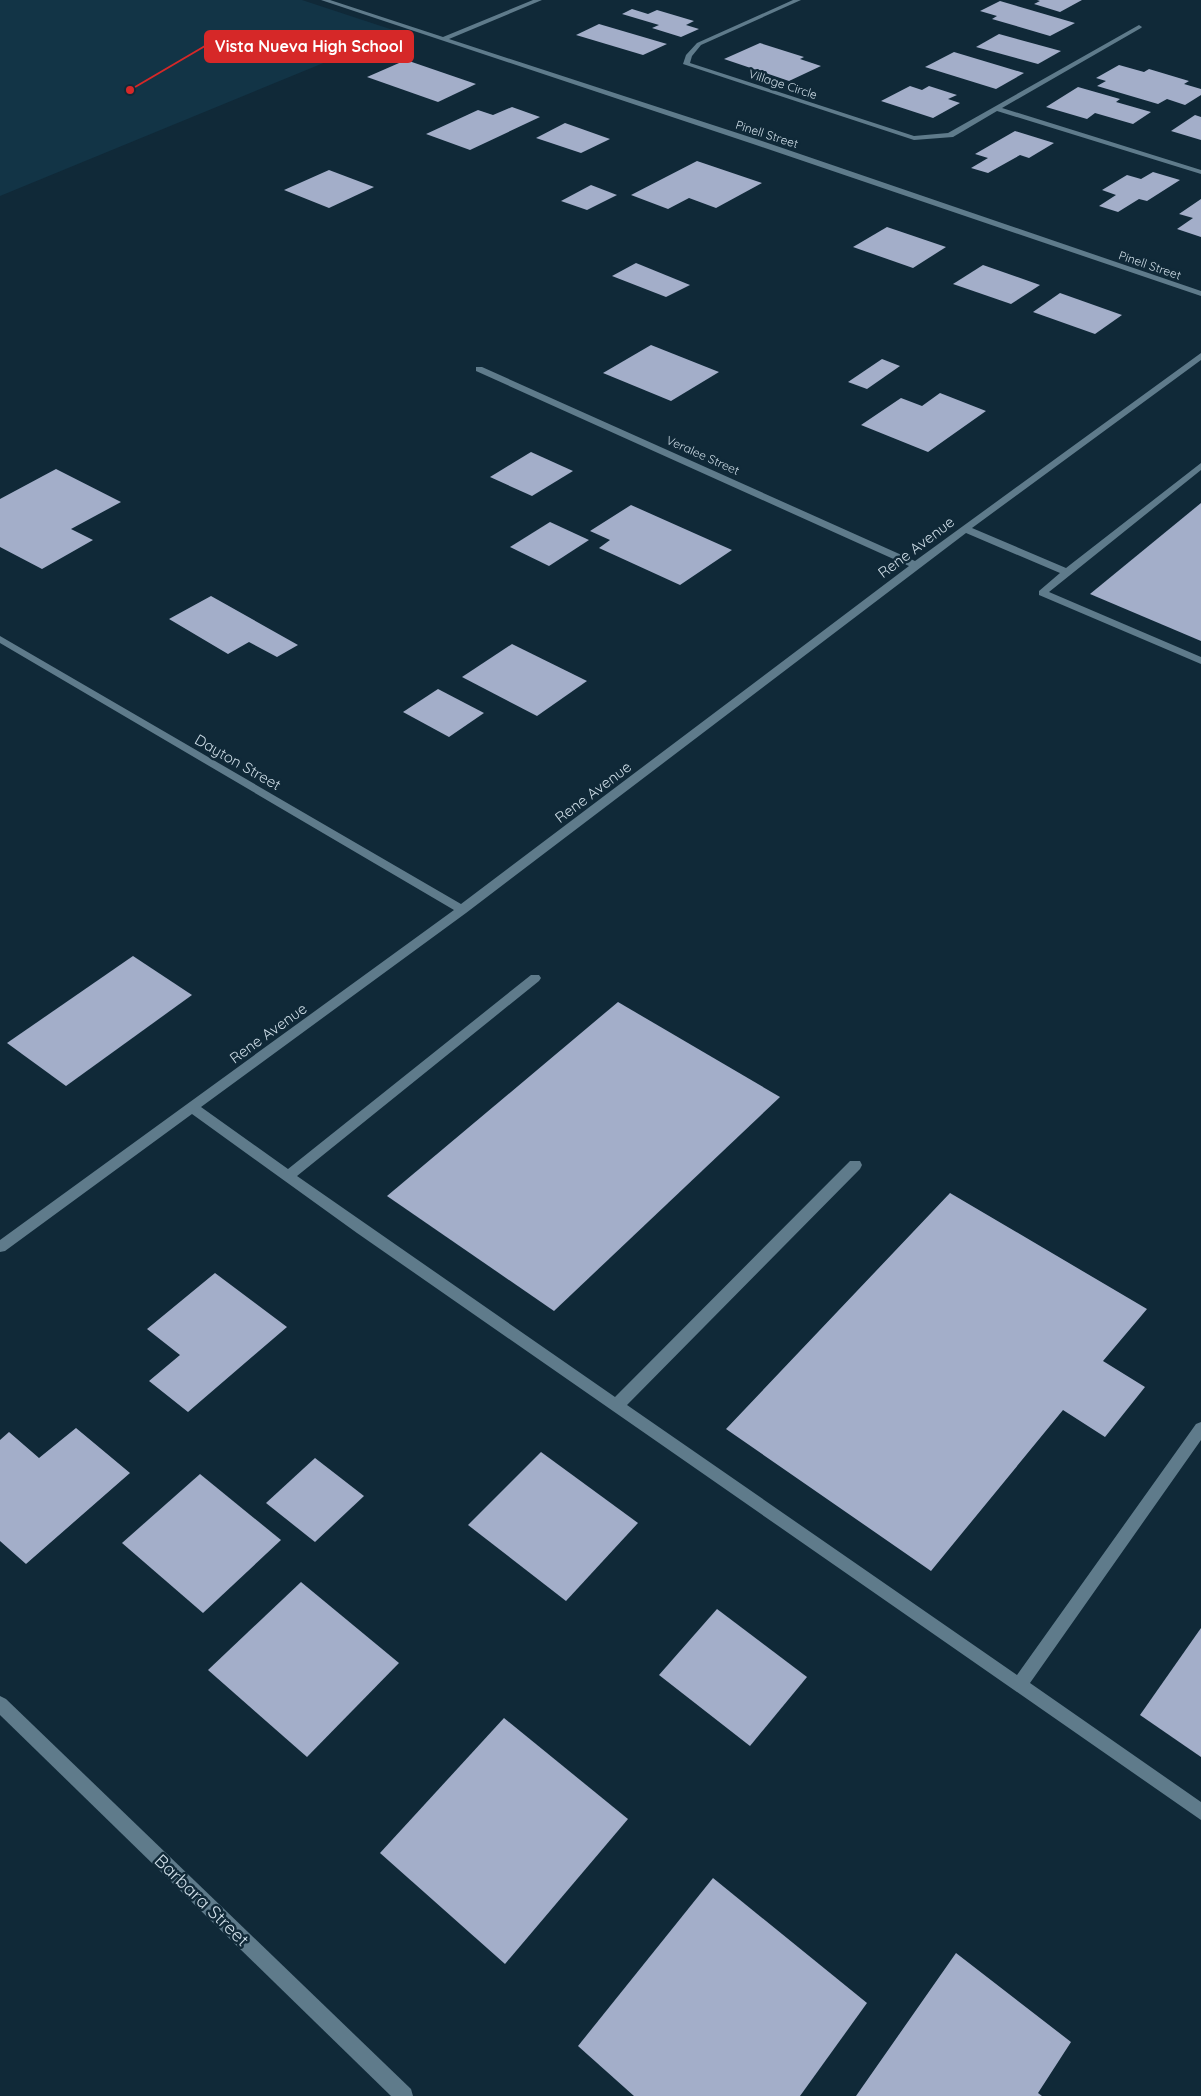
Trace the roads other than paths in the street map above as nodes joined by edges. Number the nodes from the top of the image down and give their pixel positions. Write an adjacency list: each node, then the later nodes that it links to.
1 (324, 0): 5 (street, Pinell Street)
2 (539, 0): 5 (street)
3 (798, 0): 6 (street, Village Circle)
4 (1139, 27): 6 (street, Village Circle)
5 (446, 38): 8 (street, Pinell Street)
6 (997, 109): 7 (street)
7 (1201, 172)
8 (1201, 294)
9 (1201, 356): 12 (street, Rene Avenue)
10 (479, 369): 13 (street, Veralee Street)
11 (1201, 466): 14 (street)
12 (965, 529): 13 (street, Rene Avenue); 14 (street)
13 (916, 565): 17 (street, Rene Avenue)
14 (1068, 572): 16 (street)
15 (0, 640): 17 (street, Dayton Street)
16 (1201, 661)
17 (462, 910): 19 (street, Rene Avenue)
18 (534, 978): 21 (street)
19 (191, 1107): 21 (street); 22 (street, Rene Avenue)
20 (855, 1165): 23 (street)
21 (288, 1176): 23 (street)
22 (0, 1248)
23 (617, 1405): 25 (street)
24 (1201, 1428): 25 (street)
25 (1019, 1685): 27 (street)
26 (0, 1704): 28 (street, Barbara Street)
27 (1201, 1812)
28 (404, 2096)

